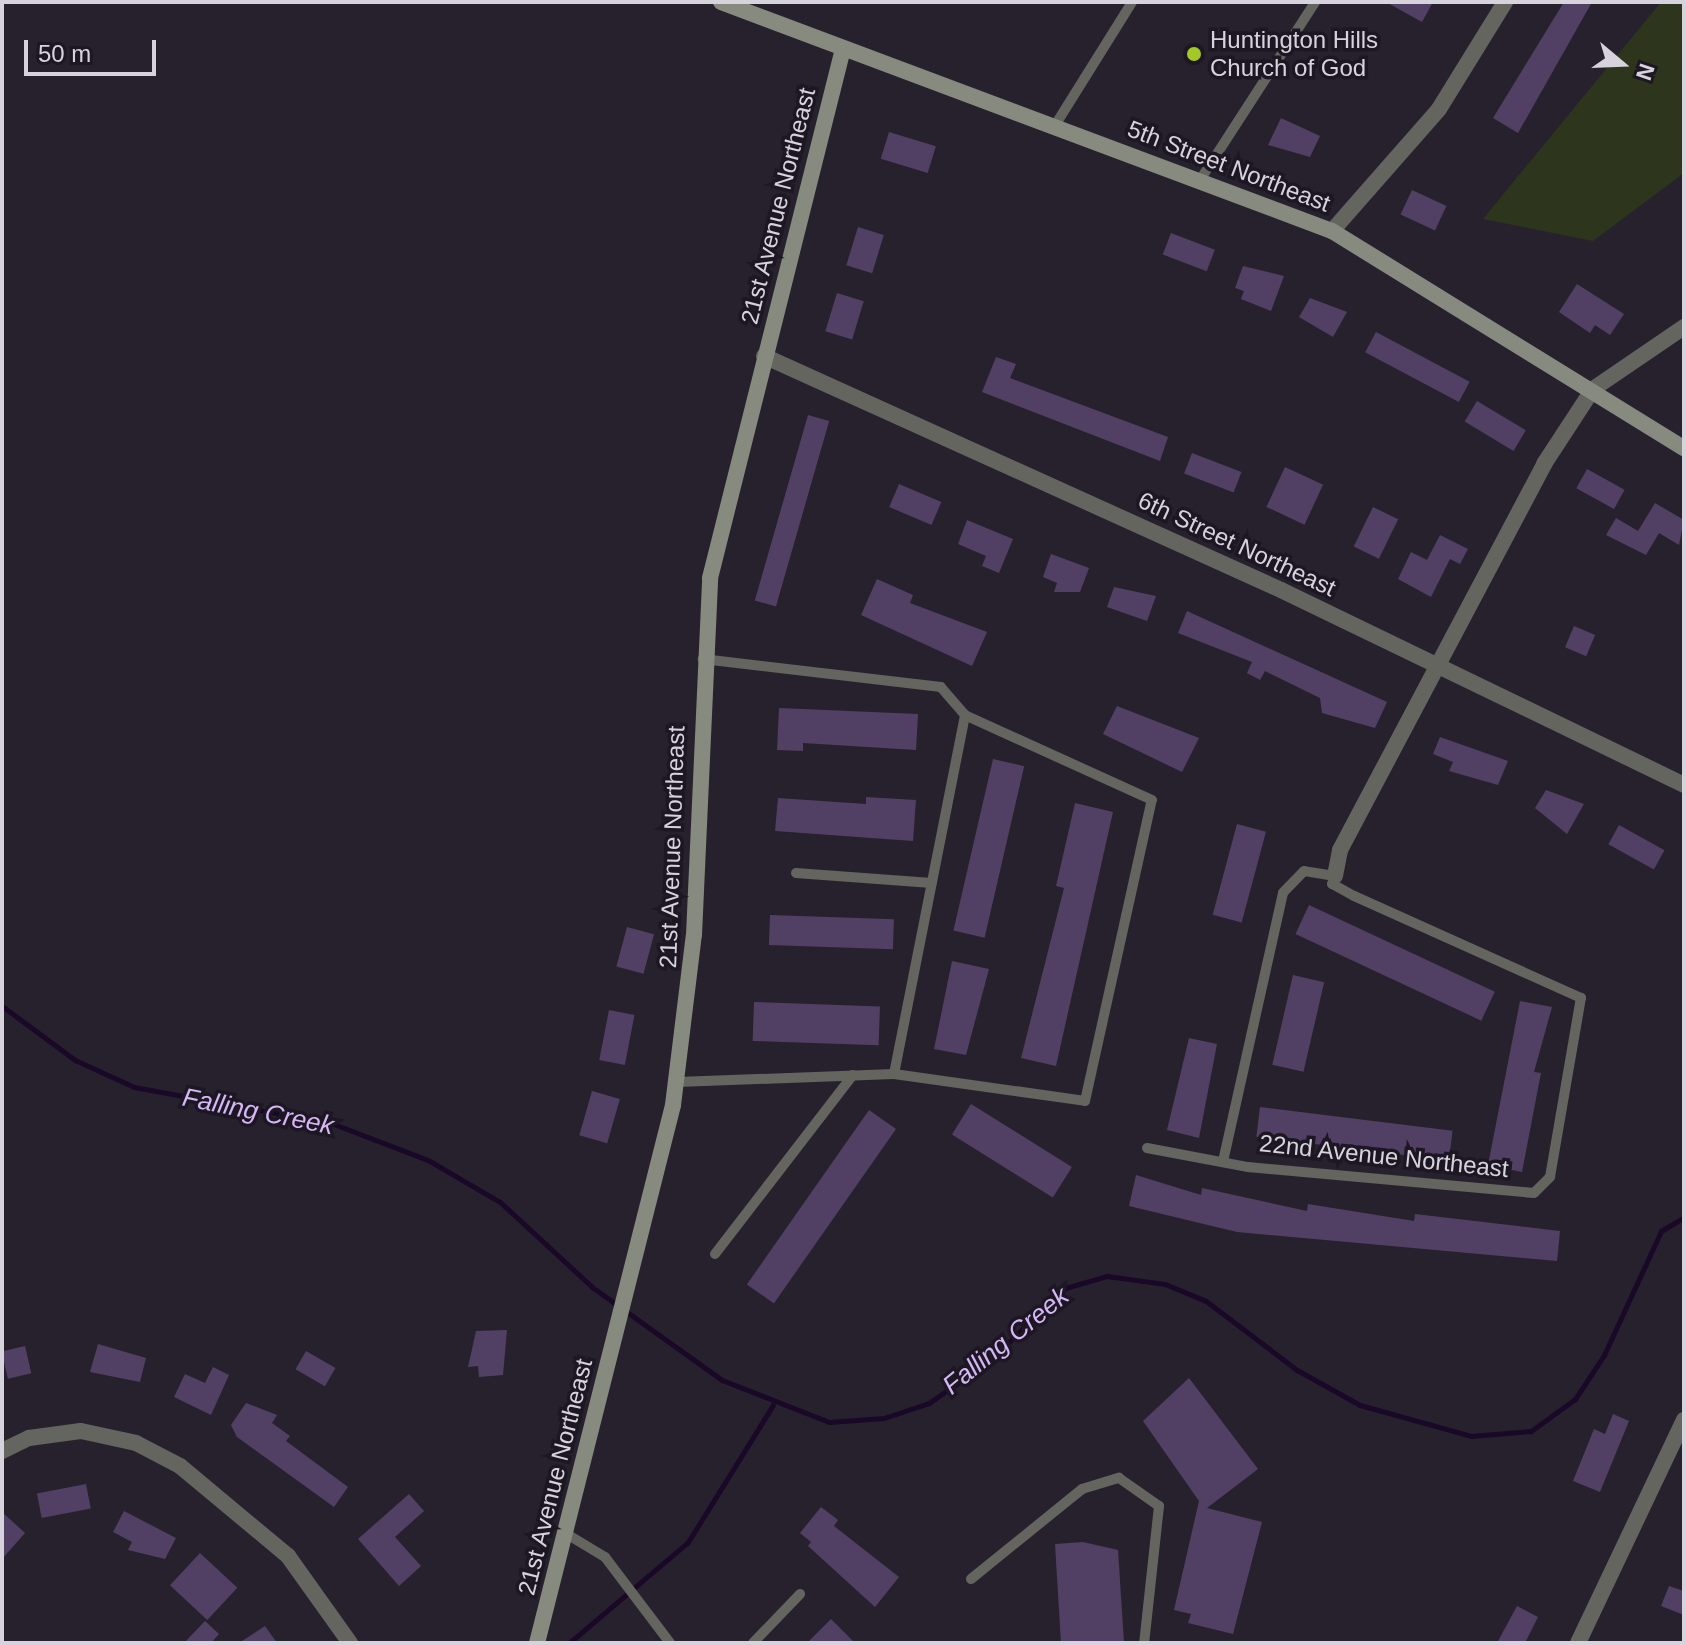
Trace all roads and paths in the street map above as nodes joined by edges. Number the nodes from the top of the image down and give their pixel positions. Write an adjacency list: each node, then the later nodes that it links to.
1 (1132, 2): 6 (lane)
2 (1315, 2): 7 (lane)
3 (1505, 2): 8 (street)
4 (726, 3): 5 (street, 5th Street Northeast)
5 (842, 53): 6 (street, 5th Street Northeast); 10 (street, 21st Avenue Northeast)
6 (1054, 127): 7 (street, 5th Street Northeast)
7 (1202, 177): 8 (street, 5th Street Northeast)
8 (1332, 231): 11 (street, 5th Street Northeast)
9 (1684, 327): 11 (street)
10 (764, 356): 13 (street, 21st Avenue Northeast); 14 (street, 6th Street Northeast)
11 (1593, 389): 12 (street, 5th Street Northeast); 14 (street)
12 (1684, 448)
13 (703, 659): 15 (lane); 22 (street, 21st Avenue Northeast)
14 (1437, 666): 16 (street, 6th Street Northeast); 18 (street)
15 (965, 715): 19 (lane); 20 (lane)
16 (1684, 785)
17 (796, 873): 19 (lane)
18 (1335, 876): 24 (lane, 22nd Avenue Northeast); 24 (lane, 22nd Avenue Northeast)
19 (932, 883): 20 (lane)
20 (894, 1074): 21 (lane)
21 (853, 1075): 22 (lane); 25 (lane)
22 (677, 1082): 28 (street, 21st Avenue Northeast)
23 (1147, 1148): 24 (lane)
24 (1223, 1161)
25 (715, 1254)
26 (1684, 1420): 36 (street)
27 (2, 1451): 31 (street)
28 (565, 1533): 32 (street, 21st Avenue Northeast); 33 (lane)
29 (971, 1579): 35 (lane)
30 (800, 1594): 34 (lane)
31 (350, 1643)
32 (537, 1643)
33 (670, 1643)
34 (753, 1643)
35 (1144, 1643)
36 (1578, 1643)

